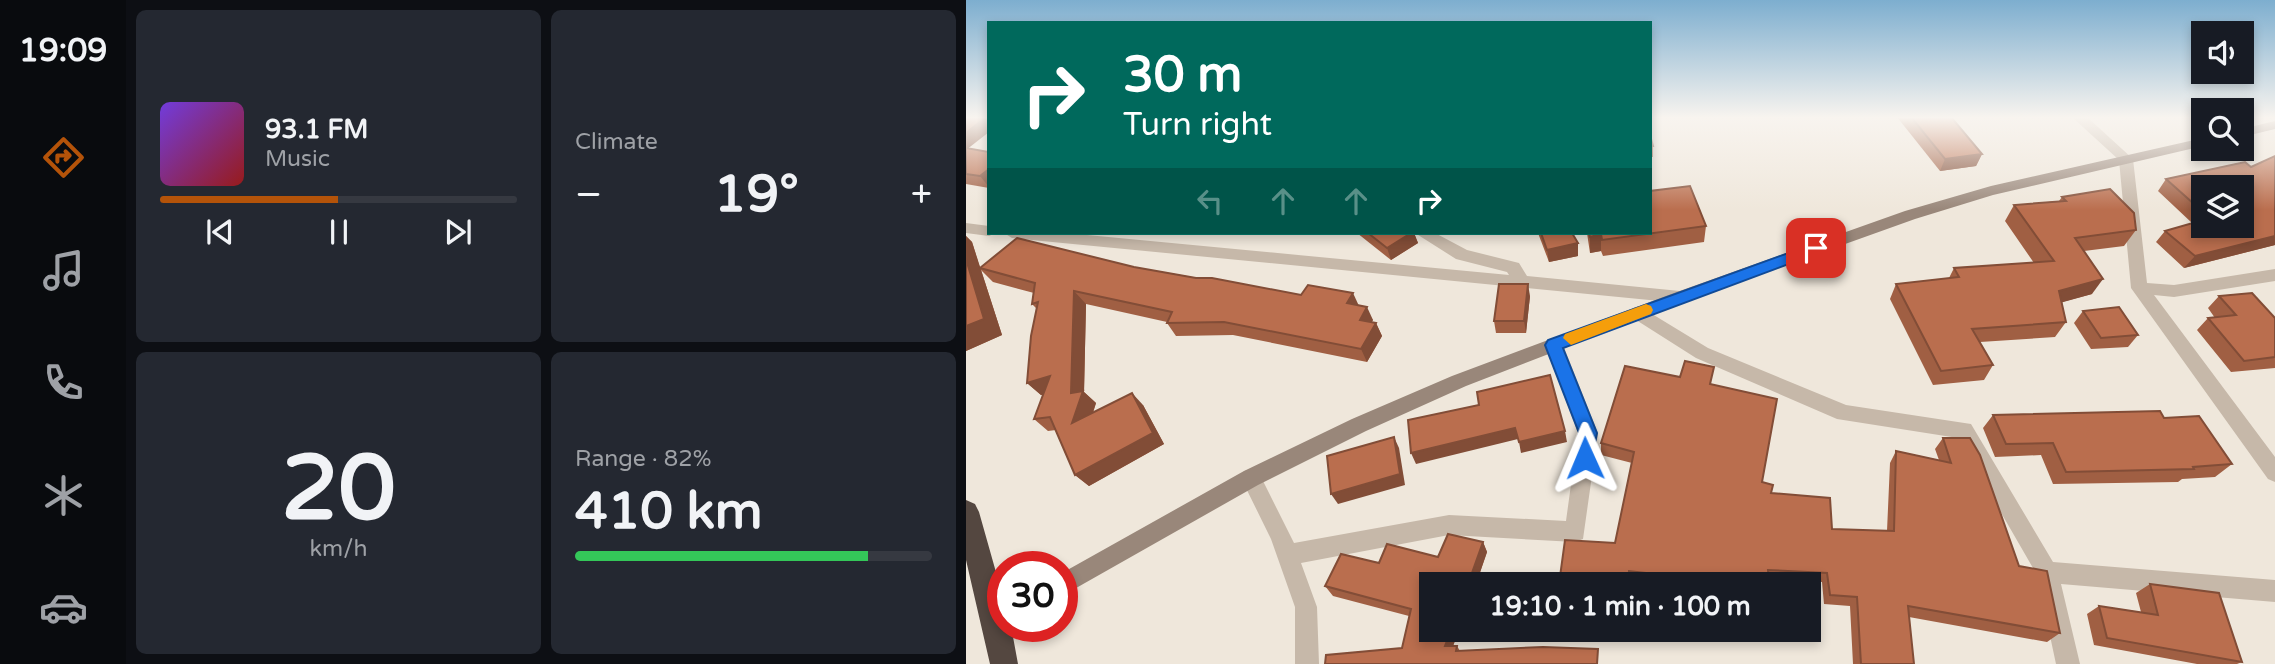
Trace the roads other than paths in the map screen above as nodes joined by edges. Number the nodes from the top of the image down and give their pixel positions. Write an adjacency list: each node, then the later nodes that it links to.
1 (2114, 148): 3 (street)
2 (2176, 148): 3 (street)
3 (2126, 159): 10 (street); 11 (street)
4 (966, 228): 5 (street)
5 (987, 230)
6 (1033, 235): 9 (street)
7 (1427, 235): 9 (street)
8 (2275, 275): 10 (street)
9 (1522, 282): 11 (street)
10 (2139, 288): 14 (street)
11 (1680, 297): 12 (street)
12 (1639, 313): 13 (street); 19 (street)
13 (1553, 345): 15 (street); 17 (street)
14 (2275, 473)
15 (1251, 478): 17 (street); 20 (street)
16 (966, 512): 18 (highway)
17 (1287, 555): 25 (street)
18 (973, 563): 22 (highway)
19 (2048, 572): 21 (street); 26 (street)
20 (1078, 576)
21 (2275, 590)
22 (987, 593)
23 (1002, 642): 24 (highway)
24 (1004, 664)
25 (1307, 664)
26 (2068, 664)

